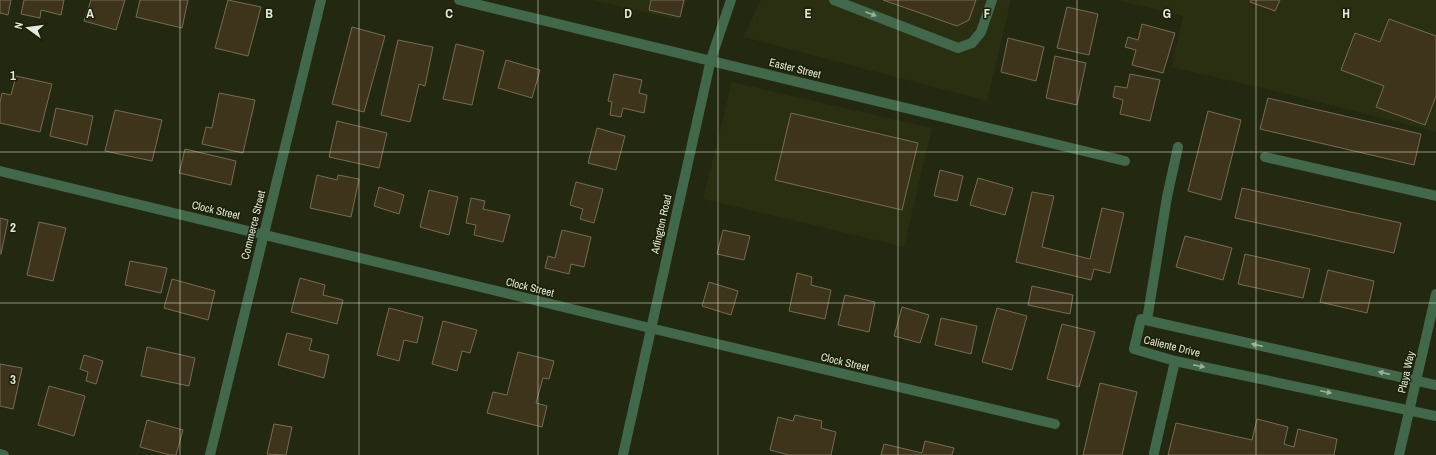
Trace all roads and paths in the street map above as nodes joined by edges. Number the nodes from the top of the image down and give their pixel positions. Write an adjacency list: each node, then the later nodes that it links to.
1 (321, 0): 12 (street, Commerce Street)
2 (460, 0): 6 (street, Easter Street)
3 (731, 0): 6 (street, Arlington Road)
4 (834, 0): 5 (street, one-way to 5)
5 (992, 0)
6 (711, 59): 9 (street, Easter Street); 15 (street, Arlington Road)
7 (1178, 148): 14 (street)
8 (1265, 157): 11 (street)
9 (1125, 161)
10 (0, 171): 12 (street, Clock Street)
11 (1436, 196)
12 (263, 234): 15 (street, Clock Street); 25 (street, Commerce Street)
13 (1436, 294): 17 (street, Playa Way)
14 (1147, 320): 16 (street, Caliente Drive); 17 (street, Caliente Drive, one-way to 14)
15 (650, 328): 21 (street, Clock Street); 26 (street, Arlington Road)
16 (1175, 361): 19 (street, Caliente Drive, one-way to 19); 22 (street)
17 (1416, 380): 18 (street, Caliente Drive); 19 (street, Playa Way)
18 (1436, 385)
19 (1409, 410): 20 (street, Caliente Drive); 27 (street, Playa Way)
20 (1436, 416)
21 (1056, 424)
22 (1154, 453)
23 (0, 454): 24 (street)
24 (4, 455)
25 (210, 455)
26 (623, 455)
27 (1398, 455)

